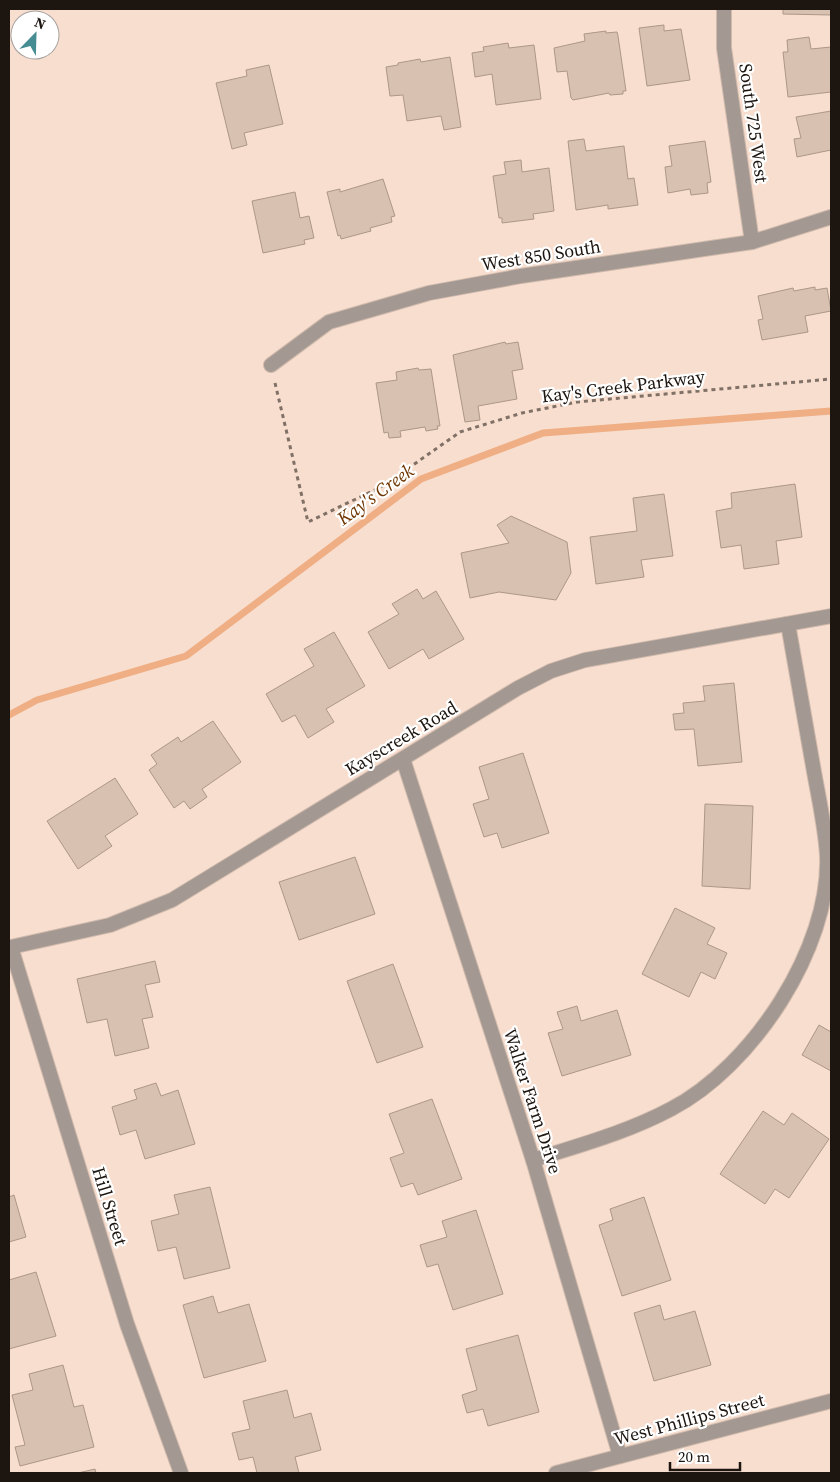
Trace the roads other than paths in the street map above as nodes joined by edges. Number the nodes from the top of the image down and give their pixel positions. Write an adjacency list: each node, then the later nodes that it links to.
1 (724, 9): 3 (street, South 725 West)
2 (831, 217): 3 (street, West 850 South)
3 (752, 242): 4 (street, West 850 South)
4 (270, 365)
5 (831, 616): 6 (street, Kayscreek Road)
6 (788, 624): 7 (street, Kayscreek Road); 9 (street)
7 (403, 759): 8 (street, Kayscreek Road); 9 (street, Walker Farm Drive)
8 (11, 947): 12 (street, Hill Street)
9 (533, 1160): 11 (street, Walker Farm Drive)
10 (831, 1401): 11 (street, West Phillips Street)
11 (620, 1456): 13 (street, West Phillips Street)
12 (181, 1473)
13 (556, 1473)

